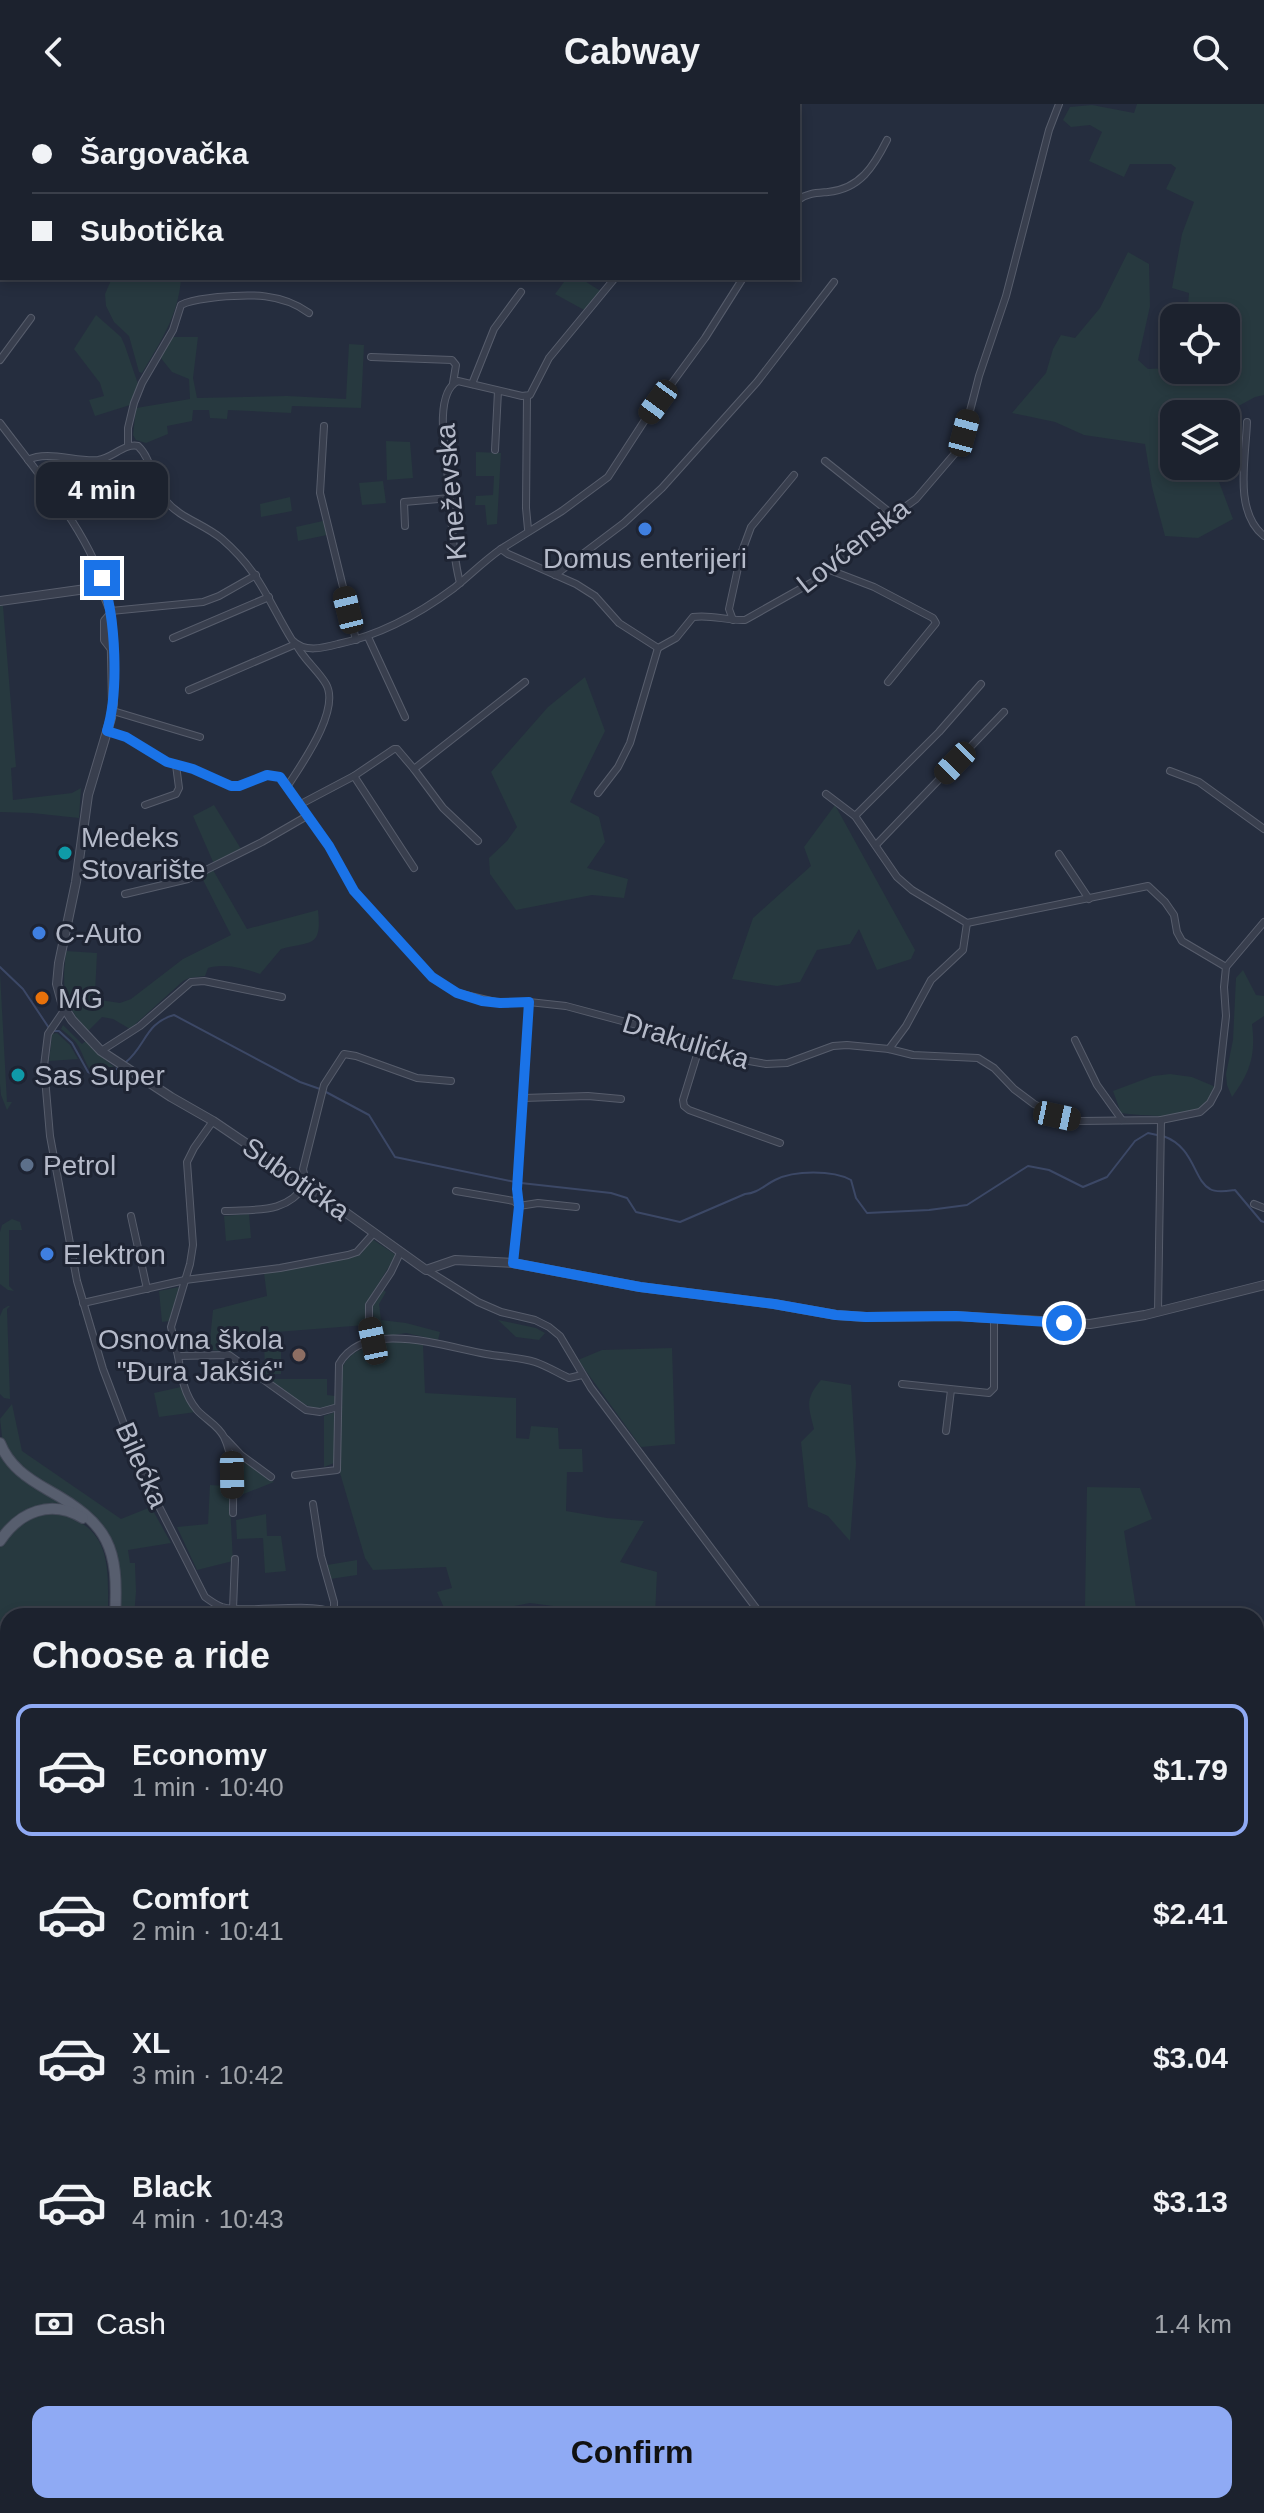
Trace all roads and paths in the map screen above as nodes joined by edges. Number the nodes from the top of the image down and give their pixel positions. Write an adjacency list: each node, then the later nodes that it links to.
1 (1059, 104): 25 (street, Lovćenska)
2 (887, 140): 3 (street)
3 (800, 198)
4 (613, 280): 15 (street)
5 (742, 280): 27 (street)
6 (834, 282): 33 (street)
7 (521, 292): 13 (street)
8 (309, 313): 19 (street)
9 (31, 318): 11 (street)
10 (371, 357): 12 (street)
11 (0, 360)
12 (453, 383): 13 (street, Kneževska); 24 (street, Kneževska)
13 (472, 384): 14 (street, Kneževska)
14 (498, 391): 15 (street, Kneževska); 20 (street)
15 (527, 396): 27 (street)
16 (1247, 422): 28 (street)
17 (0, 423): 21 (street, Subotička)
18 (324, 426): 43 (street)
19 (128, 445): 21 (street); 32 (street)
20 (495, 450)
21 (28, 460): 30 (street, Subotička)
22 (825, 461): 25 (street)
23 (794, 475): 40 (street)
24 (450, 498): 26 (street); 34 (street, Kneževska)
25 (893, 515): 31 (street, Lovćenska)
26 (405, 526)
27 (528, 529): 29 (street)
28 (1264, 536)
29 (501, 549): 33 (street); 34 (street)
30 (97, 568): 35 (street); 38 (street, Subotička)
31 (827, 569): 40 (street, Lovćenska); 47 (street)
32 (256, 575): 36 (street); 39 (street)
33 (555, 575): 45 (street)
34 (460, 583): 41 (street)
35 (93, 588): 37 (street); 38 (street)
36 (269, 597): 42 (street); 44 (street)
37 (0, 601)
38 (108, 601): 39 (street, Subotička)
39 (111, 612): 50 (street, Subotička)
40 (733, 621): 45 (street, Lovćenska)
41 (368, 637): 43 (street); 52 (street)
42 (173, 638)
43 (356, 640): 44 (street)
44 (296, 644): 49 (street); 59 (street)
45 (658, 648): 60 (street)
46 (525, 682): 56 (street)
47 (888, 682)
48 (981, 684): 65 (street)
49 (189, 690)
50 (113, 711): 53 (street, Subotička); 54 (street)
51 (1004, 712): 68 (street)
52 (405, 717)
53 (107, 731): 55 (street); 78 (street, Subotička)
54 (200, 737)
55 (176, 765): 59 (street); 62 (street)
56 (414, 769): 58 (street); 67 (street)
57 (1170, 771): 66 (street)
58 (354, 776): 63 (street); 70 (street)
59 (287, 787): 63 (street, Drakulićka)
60 (598, 793)
61 (826, 794): 65 (street)
62 (145, 805)
63 (299, 805): 64 (street, Drakulićka)
64 (307, 816): 71 (street); 77 (street, Drakulićka)
65 (855, 816): 68 (street)
66 (1264, 829)
67 (478, 841)
68 (876, 845): 74 (street)
69 (1059, 854): 72 (street)
70 (414, 868)
71 (125, 894)
72 (1089, 899): 74 (street); 75 (street)
73 (1264, 922): 75 (street)
74 (967, 923): 81 (street)
75 (1226, 967): 87 (street, Drakulićka)
76 (282, 997): 82 (street)
77 (529, 1002): 80 (street, Drakulićka); 84 (street)
78 (65, 1009): 82 (street, Subotička); 105 (street, Bilećka)
79 (1075, 1040): 86 (street)
80 (700, 1045): 81 (street, Drakulićka); 89 (street)
81 (889, 1049): 86 (street, Drakulićka)
82 (101, 1051): 88 (street, Subotička)
83 (451, 1081): 90 (street)
84 (523, 1098): 85 (street); 93 (street)
85 (621, 1099)
86 (1122, 1120): 87 (street, Drakulićka)
87 (1161, 1120): 106 (street)
88 (213, 1121): 90 (street, Subotička); 102 (street)
89 (780, 1143)
90 (306, 1184): 96 (street); 98 (street, Subotička)
91 (456, 1191): 93 (street)
92 (1254, 1204): 95 (street)
93 (519, 1206): 94 (street); 100 (street)
94 (576, 1207)
95 (1264, 1208)
96 (225, 1211)
97 (131, 1216): 104 (street)
98 (373, 1234): 99 (street, Subotička); 102 (street)
99 (400, 1253): 101 (street, Subotička); 108 (street)
100 (513, 1263): 101 (street); 107 (street)
101 (426, 1270): 110 (street, Subotička)
102 (185, 1280): 104 (street); 109 (street)
103 (1264, 1285): 106 (street)
104 (147, 1289): 105 (street)
105 (83, 1303): 125 (street, Bilećka)
106 (1158, 1312): 107 (street)
107 (994, 1319): 112 (street)
108 (373, 1341): 110 (street); 113 (street)
109 (178, 1356): 113 (street); 115 (street)
110 (582, 1375): 128 (street, Subotička)
111 (902, 1384): 112 (street)
112 (951, 1390): 114 (street)
113 (338, 1407): 117 (street)
114 (946, 1431)
115 (224, 1436): 118 (street); 120 (street)
116 (0, 1443): 121 (main road)
117 (295, 1475)
118 (271, 1477)
119 (313, 1504): 127 (street)
120 (233, 1513)
121 (101, 1530): 122 (main road); 124 (main road)
122 (0, 1541)
123 (235, 1559): 126 (street)
124 (115, 1608)
125 (229, 1608)
126 (233, 1608)
127 (335, 1608)
128 (753, 1608)

